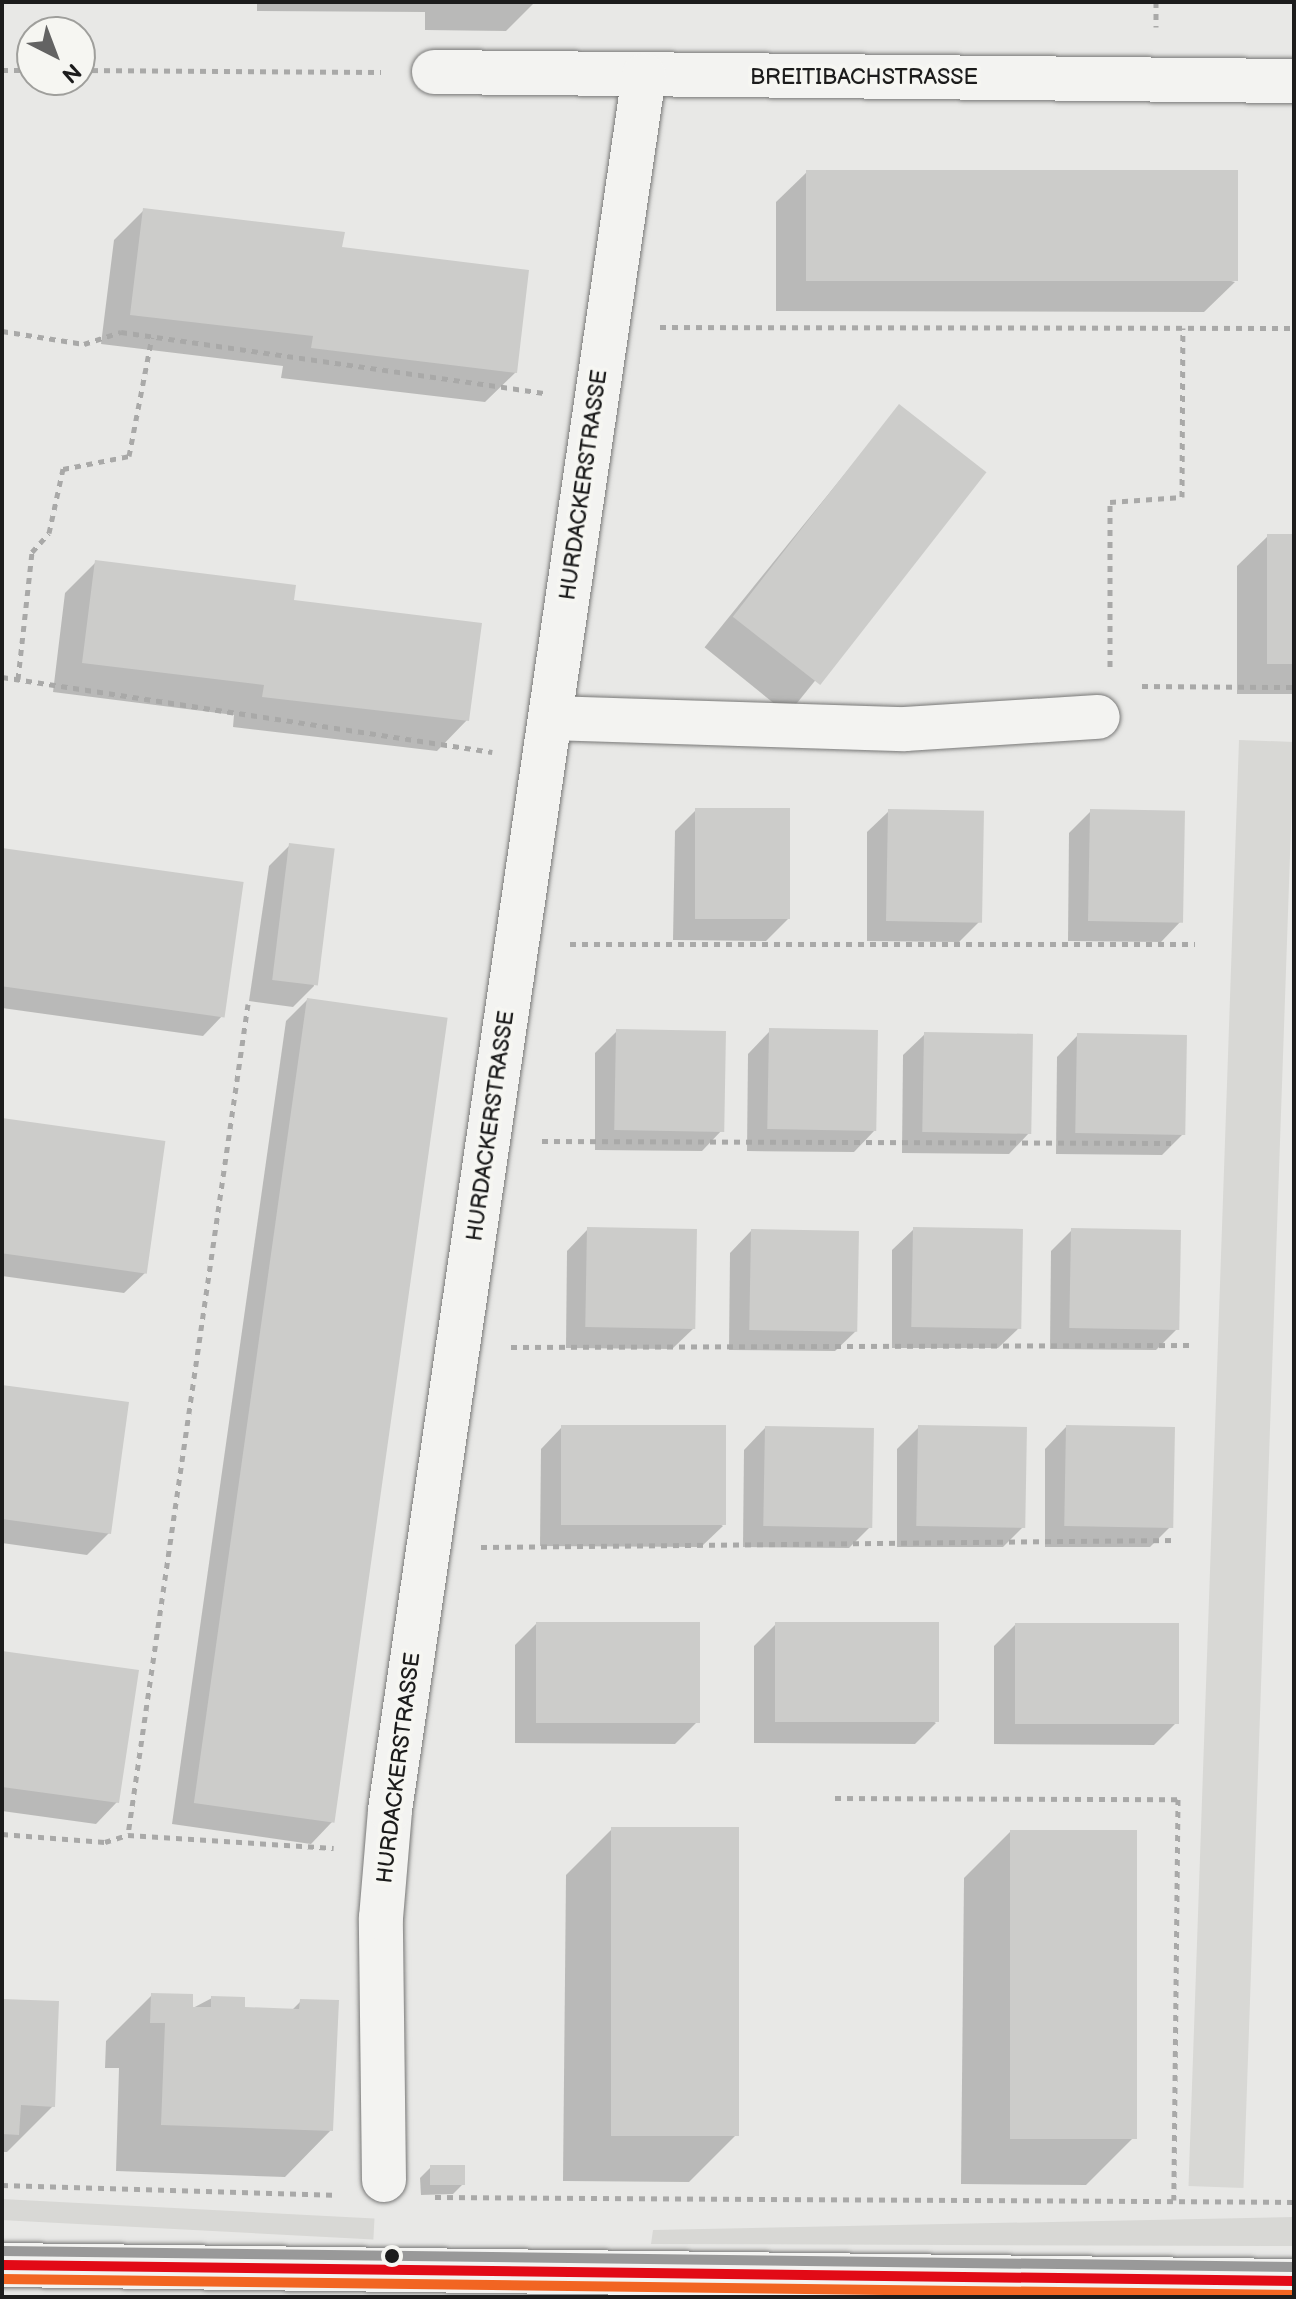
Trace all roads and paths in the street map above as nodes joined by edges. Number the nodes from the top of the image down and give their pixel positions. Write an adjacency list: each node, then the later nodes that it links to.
1 (96, 70): 2 (path)
2 (434, 72): 3 (street, BREITIBACHSTRASSE)
3 (644, 76): 4 (street, BREITIBACHSTRASSE); 5 (street, HURDACKERSTRASSE)
4 (1294, 81)
5 (607, 327): 6 (path); 10 (street, HURDACKERSTRASSE)
6 (1183, 328): 7 (path); 14 (path)
7 (1294, 328)
8 (2, 331): 9 (path)
9 (152, 337): 10 (path); 12 (path)
10 (597, 401): 15 (street, HURDACKERSTRASSE)
11 (2, 677): 12 (path)
12 (18, 679): 15 (path)
13 (1294, 687): 14 (path)
14 (1112, 697): 15 (street)
15 (547, 739): 16 (street, HURDACKERSTRASSE)
16 (517, 944): 17 (path); 19 (street, HURDACKERSTRASSE)
17 (1195, 944)
18 (248, 1004): 27 (path)
19 (489, 1141): 20 (path); 22 (street, HURDACKERSTRASSE)
20 (1171, 1143)
21 (1195, 1345): 22 (path)
22 (458, 1347): 24 (street, HURDACKERSTRASSE)
23 (1176, 1540): 24 (path)
24 (428, 1548): 28 (street, HURDACKERSTRASSE)
25 (835, 1798): 33 (path)
26 (2, 1834): 27 (path)
27 (128, 1835): 28 (path)
28 (387, 1851): 29 (street, HURDACKERSTRASSE)
29 (384, 2180)
30 (2, 2185): 31 (path)
31 (337, 2195)
32 (429, 2197): 33 (path)
33 (1174, 2200): 34 (path)
34 (1294, 2202)
35 (2, 2265): 37 (street)
36 (1294, 2281): 37 (street)
37 (1202, 2289)

